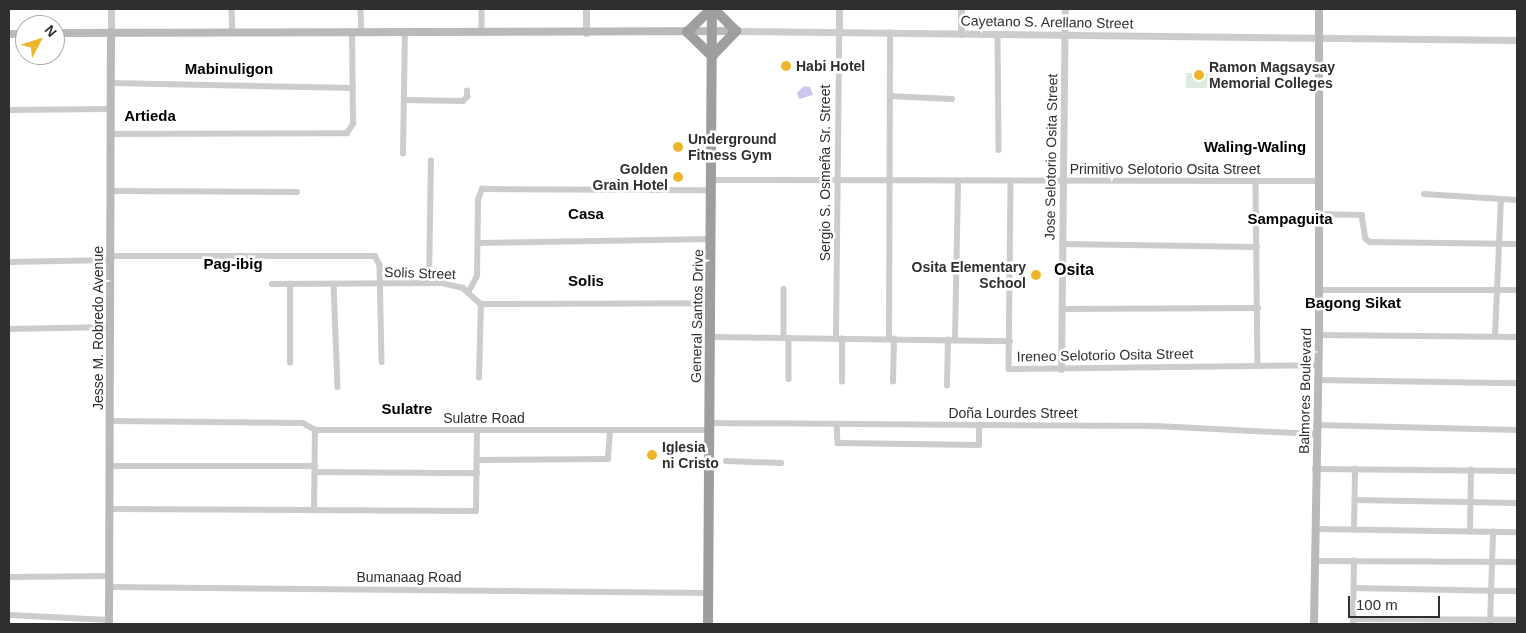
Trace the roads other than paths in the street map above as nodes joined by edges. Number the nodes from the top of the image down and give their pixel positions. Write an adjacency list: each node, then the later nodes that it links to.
1 (111, 9): 12 (street)
2 (232, 9): 17 (street)
3 (361, 9): 19 (street)
4 (482, 9): 13 (street)
5 (586, 9): 21 (street)
6 (712, 9): 11 (highway, General Santos Drive); 14 (highway); 15 (highway)
7 (839, 9): 22 (street, Sergio S. Osmeña Sr. Street)
8 (961, 9): 24 (street)
9 (1065, 9): 26 (street, Jose Selotorio Osita Street)
10 (1319, 9): 27 (main road, Balmores Boulevard)
11 (712, 31): 14 (main road, Cayetano S. Arellano Street); 15 (main road, Cayetano S. Arellano Street); 29 (highway, General Santos Drive)
12 (111, 32): 16 (main road, Cayetano S. Arellano Street); 17 (main road, Cayetano S. Arellano Street); 30 (main road, Jesse M. Robredo Avenue)
13 (482, 32): 20 (main road, Cayetano S. Arellano Street); 21 (main road, Cayetano S. Arellano Street)
14 (687, 32): 21 (main road, Cayetano S. Arellano Street); 29 (highway)
15 (736, 32): 22 (street, Cayetano S. Arellano Street); 29 (highway)
16 (65, 33)
17 (233, 33): 18 (main road, Cayetano S. Arellano Street)
18 (352, 33): 19 (main road, Cayetano S. Arellano Street); 31 (street)
19 (362, 33): 20 (main road, Cayetano S. Arellano Street)
20 (405, 33): 35 (street)
21 (586, 33)
22 (839, 33): 23 (street, Cayetano S. Arellano Street); 42 (street, Sergio S. Osmeña Sr. Street)
23 (890, 33): 24 (street, Cayetano S. Arellano Street); 33 (street)
24 (961, 34): 25 (street, Cayetano S. Arellano Street)
25 (998, 34): 26 (street, Cayetano S. Arellano Street); 39 (street)
26 (1066, 35): 27 (street, Cayetano S. Arellano Street); 44 (street, Jose Selotorio Osita Street)
27 (1318, 38): 28 (street, Cayetano S. Arellano Street); 46 (main road, Balmores Boulevard)
28 (1517, 40)
29 (712, 56): 49 (highway, General Santos Drive)
30 (110, 83): 31 (street); 36 (main road, Jesse M. Robredo Avenue)
31 (353, 88): 38 (street)
32 (467, 91): 35 (street)
33 (890, 96): 34 (street); 43 (street)
34 (952, 98)
35 (404, 100): 40 (street)
36 (110, 108): 37 (street); 38 (main road, Jesse M. Robredo Avenue)
37 (9, 110)
38 (111, 134): 50 (main road, Jesse M. Robredo Avenue)
39 (999, 150)
40 (403, 154)
41 (431, 161): 64 (street)
42 (837, 181): 43 (street, Primitivo Selotorio Osita Street); 49 (street, Primitivo Selotorio Osita Street); 85 (street, Sergio S. Osmeña Sr. Street)
43 (889, 181): 47 (street, Primitivo Selotorio Osita Street); 86 (street)
44 (1063, 181): 45 (street, Primitivo Selotorio Osita Street); 48 (street, Primitivo Selotorio Osita Street); 59 (street, Jose Selotorio Osita Street)
45 (1256, 181): 46 (street, Primitivo Selotorio Osita Street); 61 (street)
46 (1320, 181): 55 (main road, Balmores Boulevard)
47 (958, 182): 48 (street, Primitivo Selotorio Osita Street); 88 (street)
48 (1011, 182): 89 (street)
49 (711, 185): 56 (highway, General Santos Drive); 57 (street, Primitivo Selotorio Osita Street)
50 (111, 191): 51 (street); 62 (main road, Jesse M. Robredo Avenue)
51 (297, 192)
52 (1424, 194): 54 (street)
53 (1517, 200): 54 (street)
54 (1501, 201): 58 (street)
55 (1320, 214): 58 (street); 70 (main road, Balmores Boulevard)
56 (711, 239): 57 (street); 74 (highway, General Santos Drive)
57 (478, 243): 73 (street)
58 (1499, 243): 60 (street); 71 (street)
59 (1062, 244): 61 (street); 77 (street, Jose Selotorio Osita Street)
60 (1517, 244)
61 (1257, 247): 76 (street)
62 (111, 258): 63 (street); 68 (street); 78 (main road, Jesse M. Robredo Avenue)
63 (9, 262)
64 (429, 283): 68 (street, Solis Street); 73 (street, Solis Street)
65 (272, 284): 66 (street, Solis Street)
66 (290, 284): 67 (street, Solis Street); 91 (street)
67 (334, 284): 68 (street, Solis Street); 102 (street)
68 (380, 284): 90 (street)
69 (784, 289): 84 (street)
70 (1319, 290): 71 (street); 80 (main road, Balmores Boulevard)
71 (1498, 290): 72 (street); 81 (street)
72 (1517, 290)
73 (469, 291): 75 (street, Solis Street)
74 (711, 303): 75 (street); 82 (highway, General Santos Drive)
75 (481, 304): 95 (street)
76 (1258, 308): 77 (street); 93 (street)
77 (1062, 309): 94 (street, Jose Selotorio Osita Street)
78 (111, 327): 79 (street); 103 (main road, Jesse M. Robredo Avenue)
79 (9, 329)
80 (1319, 335): 81 (street); 92 (main road, Balmores Boulevard)
81 (1495, 336): 83 (street)
82 (710, 337): 84 (street, Ireneo Selotorio Osita Street); 106 (highway, General Santos Drive)
83 (1517, 337)
84 (787, 338): 85 (street, Ireneo Selotorio Osita Street); 96 (street)
85 (839, 338): 86 (street, Ireneo Selotorio Osita Street); 98 (street, Sergio S. Osmeña Sr. Street)
86 (892, 339): 87 (street, Ireneo Selotorio Osita Street); 99 (street)
87 (948, 340): 88 (street, Ireneo Selotorio Osita Street); 101 (street)
88 (955, 340): 89 (street, Ireneo Selotorio Osita Street)
89 (1010, 341): 94 (street, Ireneo Selotorio Osita Street)
90 (382, 362)
91 (290, 363)
92 (1318, 365): 93 (street, Ireneo Selotorio Osita Street); 97 (main road, Balmores Boulevard)
93 (1258, 366): 94 (street, Ireneo Selotorio Osita Street)
94 (1061, 369)
95 (479, 378)
96 (789, 379)
97 (1318, 380): 100 (street); 109 (main road, Balmores Boulevard)
98 (842, 382)
99 (893, 382)
100 (1517, 383)
101 (947, 386)
102 (338, 388)
103 (111, 421): 107 (street, Sulatre Road); 115 (main road, Jesse M. Robredo Avenue)
104 (837, 424): 105 (street, Doña Lourdes Street); 105 (street); 106 (street, Doña Lourdes Street)
105 (979, 425): 109 (street, Doña Lourdes Street)
106 (709, 427): 108 (street, Sulatre Road); 142 (highway, General Santos Drive)
107 (315, 430): 111 (street, Sulatre Road); 116 (street)
108 (610, 430): 111 (street, Sulatre Road); 112 (street)
109 (1316, 430): 110 (street, Doña Lourdes Street); 117 (main road, Balmores Boulevard)
110 (1517, 430)
111 (477, 431): 112 (street)
112 (477, 460): 121 (street)
113 (726, 461): 114 (street)
114 (781, 463)
115 (110, 466): 116 (street); 125 (main road, Jesse M. Robredo Avenue)
116 (315, 469): 121 (street); 126 (street)
117 (1315, 469): 118 (street); 127 (main road, Balmores Boulevard)
118 (1355, 469): 119 (street); 122 (street)
119 (1472, 470): 120 (street); 123 (street)
120 (1517, 471)
121 (477, 473): 126 (street)
122 (1355, 500): 123 (street); 128 (street)
123 (1471, 503): 124 (street); 129 (street)
124 (1517, 503)
125 (110, 509): 126 (street); 136 (main road, Jesse M. Robredo Avenue)
126 (314, 510)
127 (1315, 528): 128 (street); 132 (main road, Balmores Boulevard)
128 (1354, 529): 129 (street)
129 (1470, 532): 130 (street)
130 (1493, 532): 131 (street); 134 (street)
131 (1517, 532)
132 (1315, 561): 133 (street); 149 (main road, Balmores Boulevard)
133 (1354, 561): 134 (street); 139 (street)
134 (1492, 562): 135 (street); 140 (street)
135 (1517, 562)
136 (109, 576): 137 (street); 138 (main road, Jesse M. Robredo Avenue)
137 (9, 577)
138 (109, 587): 142 (street, Bumanaag Road); 145 (main road, Jesse M. Robredo Avenue)
139 (1354, 588): 140 (street); 146 (street)
140 (1491, 590): 141 (street); 147 (street)
141 (1517, 591)
142 (708, 593): 148 (highway, General Santos Drive)
143 (9, 615): 145 (street)
144 (1517, 620): 147 (street)
145 (109, 622)
146 (1353, 622): 147 (street)
147 (1490, 622)
148 (708, 624)
149 (1314, 624)

